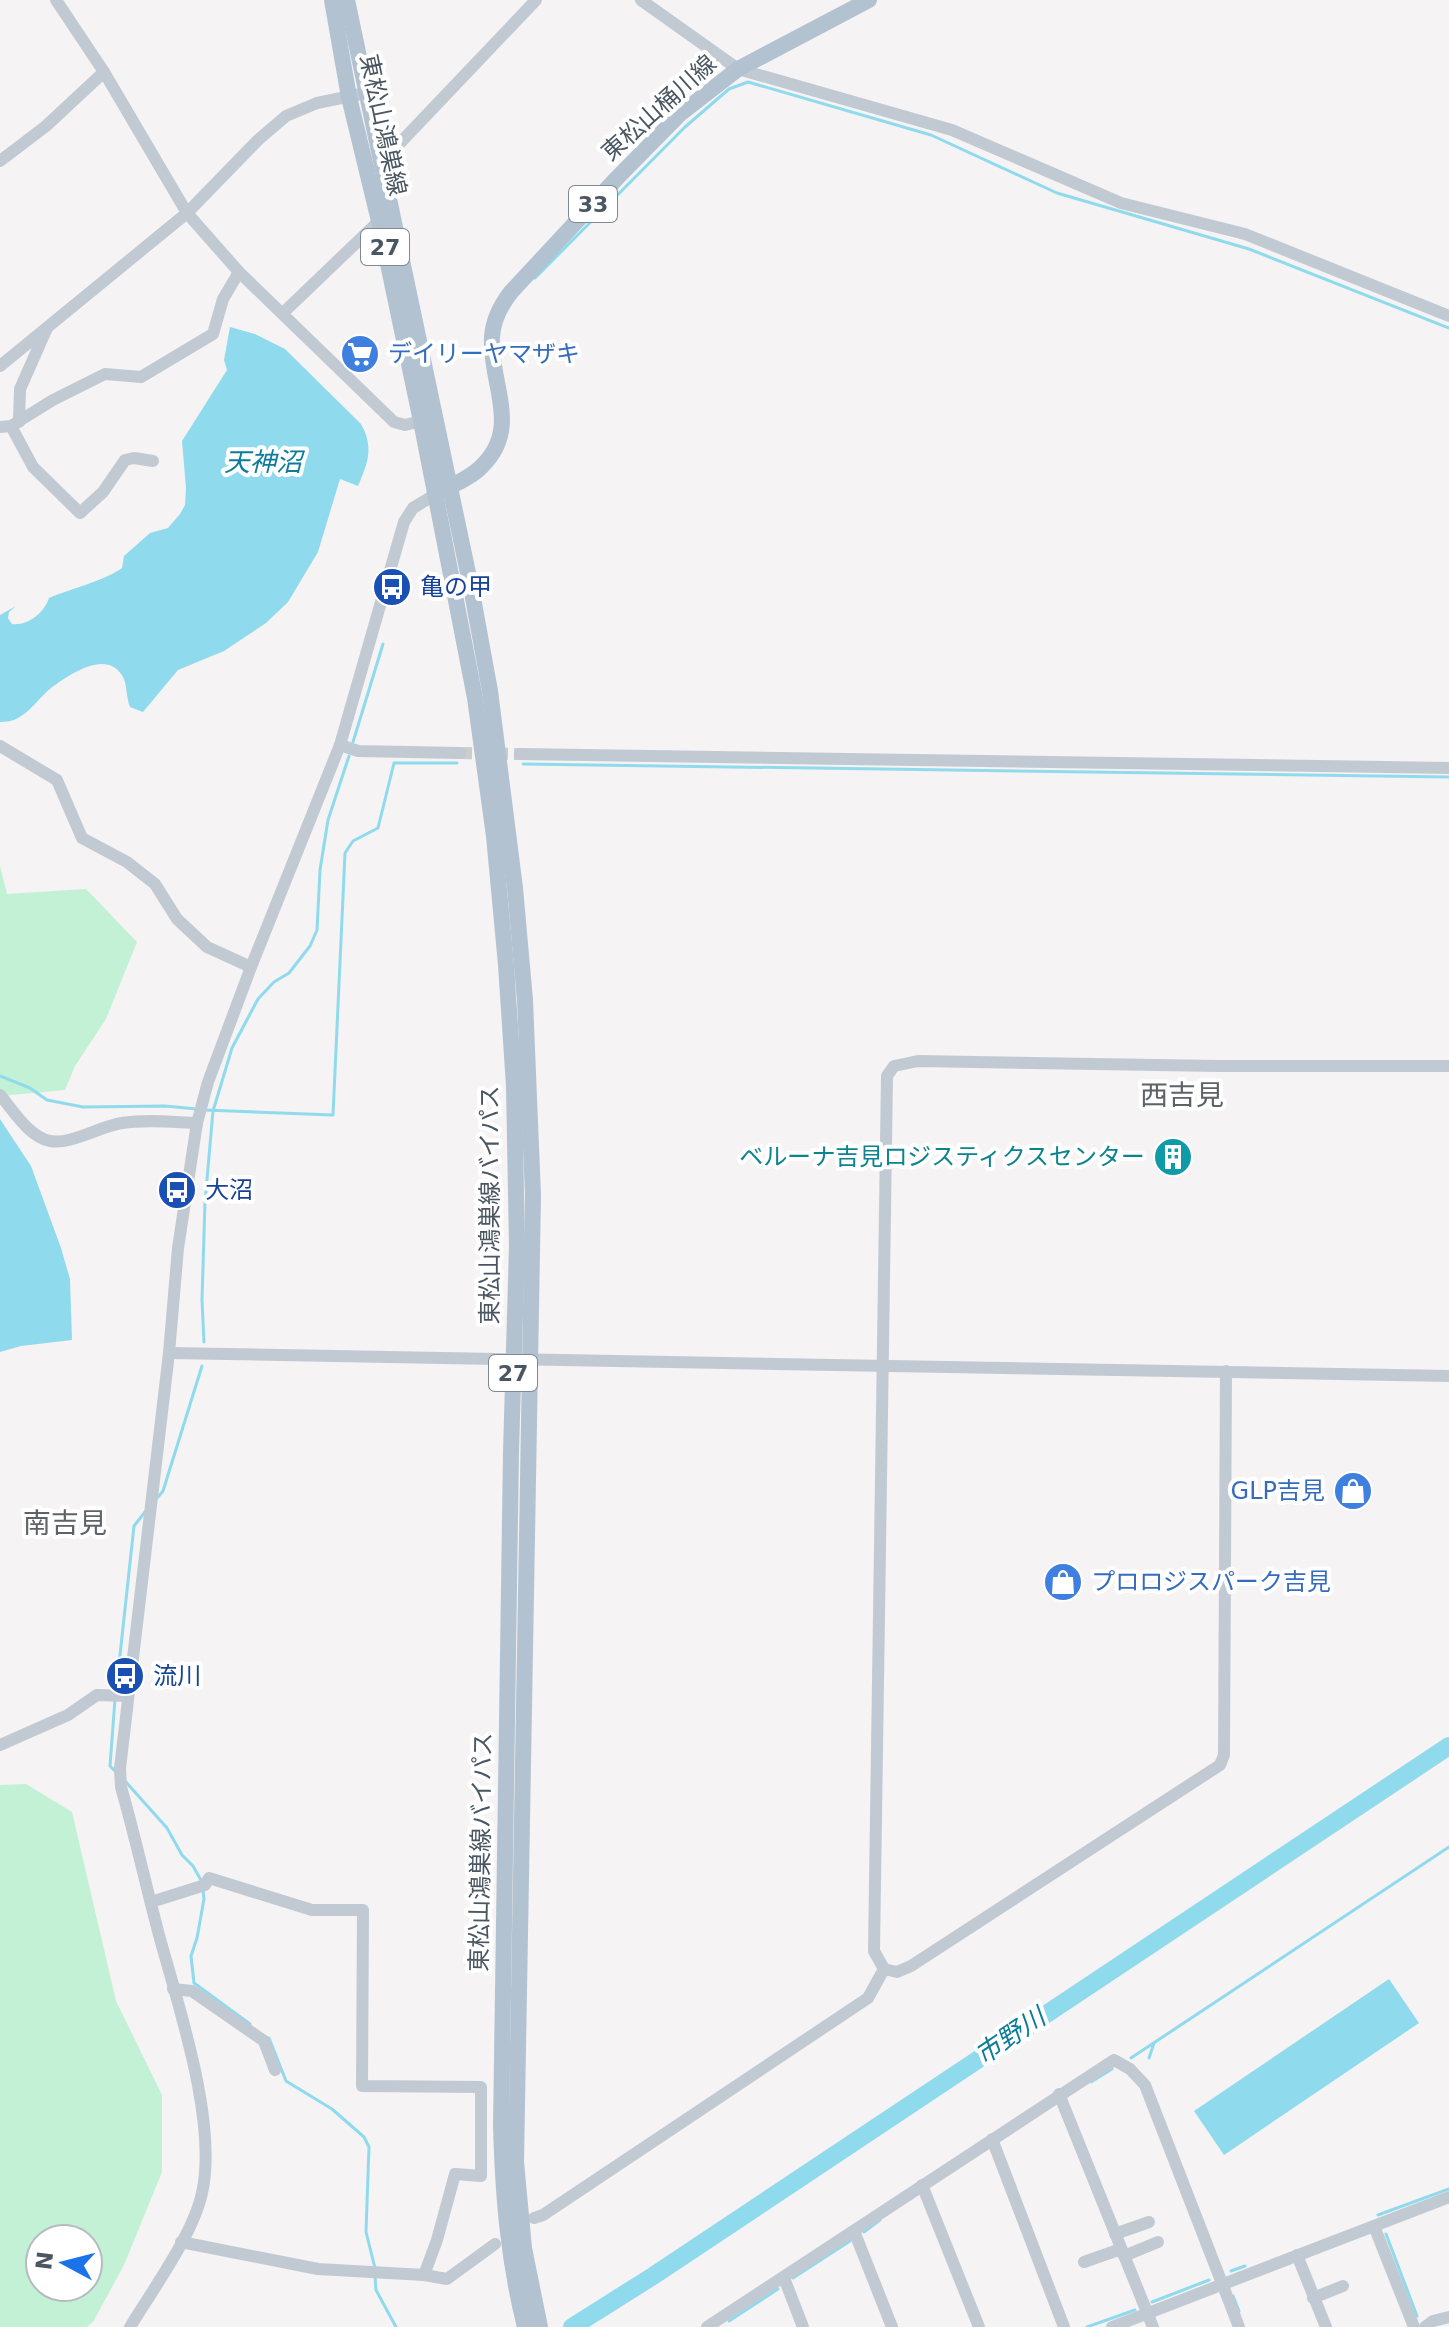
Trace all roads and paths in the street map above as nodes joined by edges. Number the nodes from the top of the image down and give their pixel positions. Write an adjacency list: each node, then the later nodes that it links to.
1 (56, 0): 8 (street)
2 (332, 0): 10 (main road, 東松山鴻巣線 / 27)
3 (347, 0): 9 (main road, 東松山鴻巣線 / 27)
4 (536, 0): 12 (street)
5 (641, 0): 7 (street)
6 (869, 0): 7 (main road, 東松山桶川線 / 33)
7 (738, 69): 17 (street); 23 (main road, 東松山桶川線 / 33)
8 (104, 72): 11 (street); 13 (street)
9 (366, 93): 10 (street); 12 (main road, 東松山鴻巣線 / 27)
10 (349, 97): 13 (street); 14 (main road, 東松山鴻巣線 / 27)
11 (0, 161)
12 (380, 164): 23 (main road, 東松山鴻巣線 / 27)
13 (187, 213): 15 (street); 18 (street)
14 (379, 221): 16 (street); 20 (main road, 東松山鴻巣線 / 27)
15 (239, 272): 16 (street); 21 (street)
16 (283, 313): 20 (street)
17 (1449, 316)
18 (48, 325): 19 (street); 21 (street)
19 (0, 366)
20 (421, 421): 23 (main road, 東松山鴻巣線 / 27)
21 (10, 425): 22 (street)
22 (153, 461)
23 (442, 491): 24 (street); 34 (main road, 東松山鴻巣線バイパス / 27); 35 (main road, 東松山鴻巣線バイパス / 27)
24 (340, 745): 26 (street); 29 (street)
25 (0, 746): 29 (street)
26 (460, 753)
27 (520, 754): 28 (street)
28 (1449, 768)
29 (251, 967): 32 (street)
30 (1449, 1066): 36 (street)
31 (0, 1095): 32 (street)
32 (197, 1123): 33 (street)
33 (169, 1353): 34 (street); 39 (street)
34 (514, 1359): 35 (street); 69 (main road, 東松山鴻巣線バイパス / 27)
35 (531, 1359): 36 (street); 70 (main road, 東松山鴻巣線バイパス / 27)
36 (882, 1364): 37 (street); 42 (street)
37 (1226, 1371): 38 (street); 42 (street)
38 (1449, 1376)
39 (128, 1696): 40 (street); 41 (street)
40 (0, 1745)
41 (151, 1902): 43 (street); 60 (street)
42 (884, 1969): 49 (street)
43 (173, 1989): 44 (street); 54 (street)
44 (275, 2070)
45 (1059, 2094): 46 (street); 53 (street); 62 (street)
46 (992, 2139): 47 (street); 74 (street)
47 (922, 2185): 52 (street); 73 (street)
48 (1449, 2197): 51 (street)
49 (534, 2218)
50 (1149, 2222): 53 (street)
51 (1374, 2226): 58 (street); 79 (street)
52 (854, 2231): 61 (street); 72 (street)
53 (1115, 2234): 57 (street)
54 (181, 2242): 60 (street); 68 (street)
55 (1158, 2242): 57 (street)
56 (495, 2244): 60 (street)
57 (1122, 2252): 59 (street); 65 (street)
58 (1297, 2255): 62 (street); 64 (street)
59 (1084, 2262)
60 (424, 2275)
61 (784, 2278): 67 (street); 71 (street)
62 (1222, 2283): 65 (street); 77 (street)
63 (1343, 2286): 64 (street)
64 (1313, 2298): 78 (street)
65 (1148, 2313): 75 (street); 76 (street)
66 (1449, 2317): 80 (street)
67 (715, 2325)
68 (130, 2327)
69 (525, 2327)
70 (540, 2327)
71 (803, 2327)
72 (892, 2327)
73 (979, 2327)
74 (1064, 2327)
75 (1112, 2327)
76 (1153, 2327)
77 (1239, 2327)
78 (1326, 2327)
79 (1414, 2327)
80 (1425, 2327)

